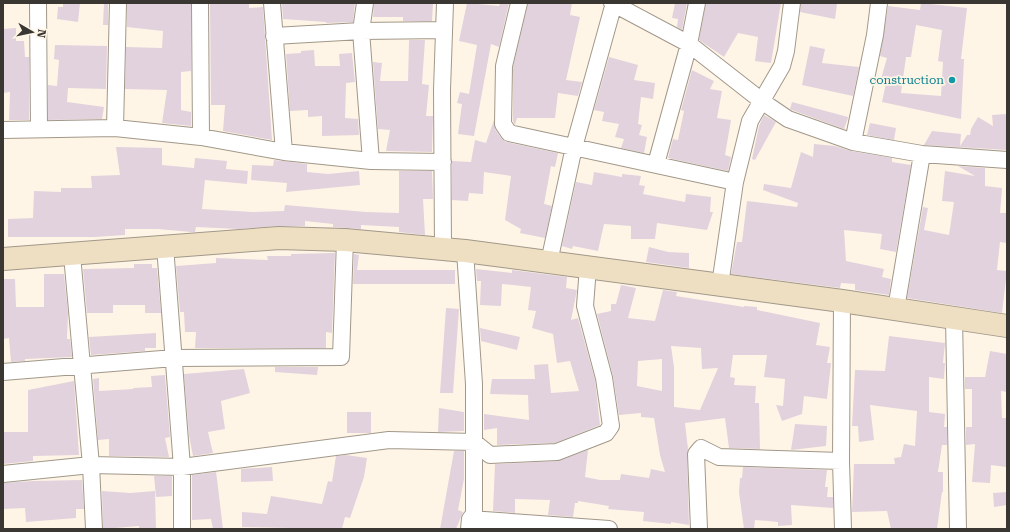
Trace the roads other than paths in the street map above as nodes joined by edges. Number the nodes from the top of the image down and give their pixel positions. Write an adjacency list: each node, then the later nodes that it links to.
1 (38, 3): 18 (street)
2 (118, 3): 17 (street)
3 (200, 3): 20 (street)
4 (272, 3): 14 (street)
5 (365, 3): 13 (street)
6 (445, 3): 12 (street)
7 (519, 3): 22 (street)
8 (613, 3): 15 (street); 22 (street)
9 (697, 3): 15 (street)
10 (792, 3): 16 (street)
11 (879, 3): 21 (street)
12 (444, 30): 13 (street); 27 (street)
13 (361, 31): 14 (street); 26 (street)
14 (274, 36): 23 (street)
15 (688, 44): 16 (street); 28 (street)
16 (763, 102): 21 (street); 29 (street)
17 (115, 128): 18 (street); 20 (street)
18 (39, 129): 19 (street)
19 (3, 130)
20 (201, 137): 23 (street)
21 (853, 142): 24 (street)
22 (574, 147): 28 (street); 36 (street)
23 (284, 152): 26 (street)
24 (922, 154): 25 (street); 40 (street)
25 (1007, 160)
26 (371, 161): 27 (street)
27 (443, 162): 32 (street)
28 (656, 164): 29 (street)
29 (735, 182): 38 (street)
30 (345, 240): 31 (main road); 32 (main road); 43 (street)
31 (165, 246): 34 (main road); 43 (street)
32 (443, 248): 33 (main road)
33 (465, 251): 36 (main road); 46 (street)
34 (72, 255): 35 (main road); 44 (street)
35 (3, 259)
36 (549, 262): 37 (main road)
37 (588, 267): 38 (main road); 46 (street)
38 (720, 285): 39 (main road)
39 (842, 301): 40 (main road); 47 (street)
40 (896, 310): 41 (main road)
41 (954, 318): 42 (main road); 58 (street)
42 (1007, 326)
43 (174, 358): 44 (street); 49 (street)
44 (82, 365): 45 (street); 48 (street)
45 (3, 372)
46 (474, 442): 49 (street); 51 (street)
47 (841, 461): 56 (street); 57 (street)
48 (91, 465): 49 (street); 50 (street); 53 (street)
49 (182, 467): 54 (street)
50 (3, 474)
51 (469, 524): 52 (street)
52 (541, 526): 55 (street)
53 (94, 529)
54 (182, 529)
55 (609, 529)
56 (699, 529)
57 (843, 529)
58 (958, 529)

